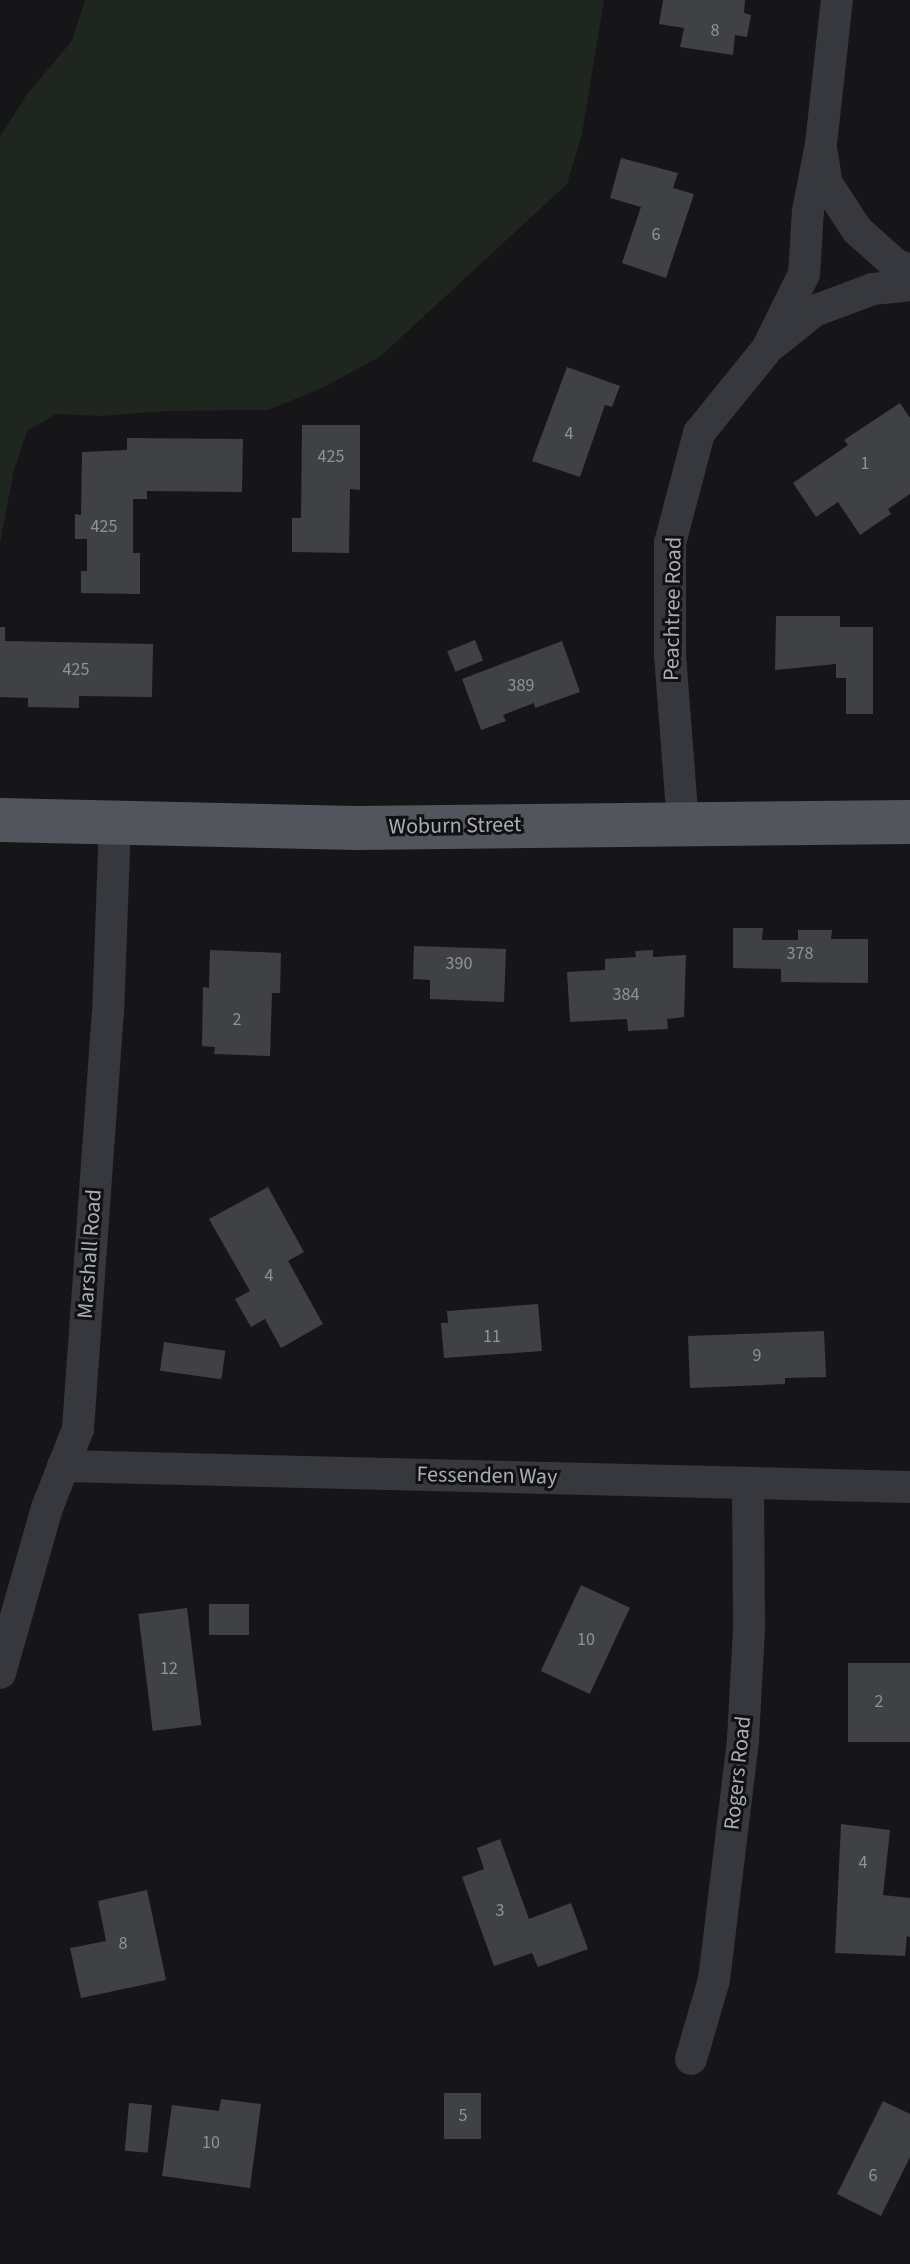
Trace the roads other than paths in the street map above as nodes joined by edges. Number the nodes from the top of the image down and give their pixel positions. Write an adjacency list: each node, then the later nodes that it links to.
1 (837, 0): 2 (street, Peachtree Road)
2 (821, 144): 3 (street); 5 (street, Peachtree Road)
3 (910, 270)
4 (910, 285): 5 (street)
5 (767, 349): 9 (street, Peachtree Road)
6 (0, 820): 8 (main road, Woburn Street)
7 (910, 822): 9 (main road, Woburn Street)
8 (115, 823): 9 (main road, Woburn Street); 10 (street, Marshall Road)
9 (683, 824)
10 (63, 1466): 11 (street, Fessenden Way); 13 (street, Marshall Road)
11 (748, 1483): 12 (street, Fessenden Way); 14 (street, Rogers Road)
12 (910, 1487)
13 (0, 1673)
14 (691, 2059)

